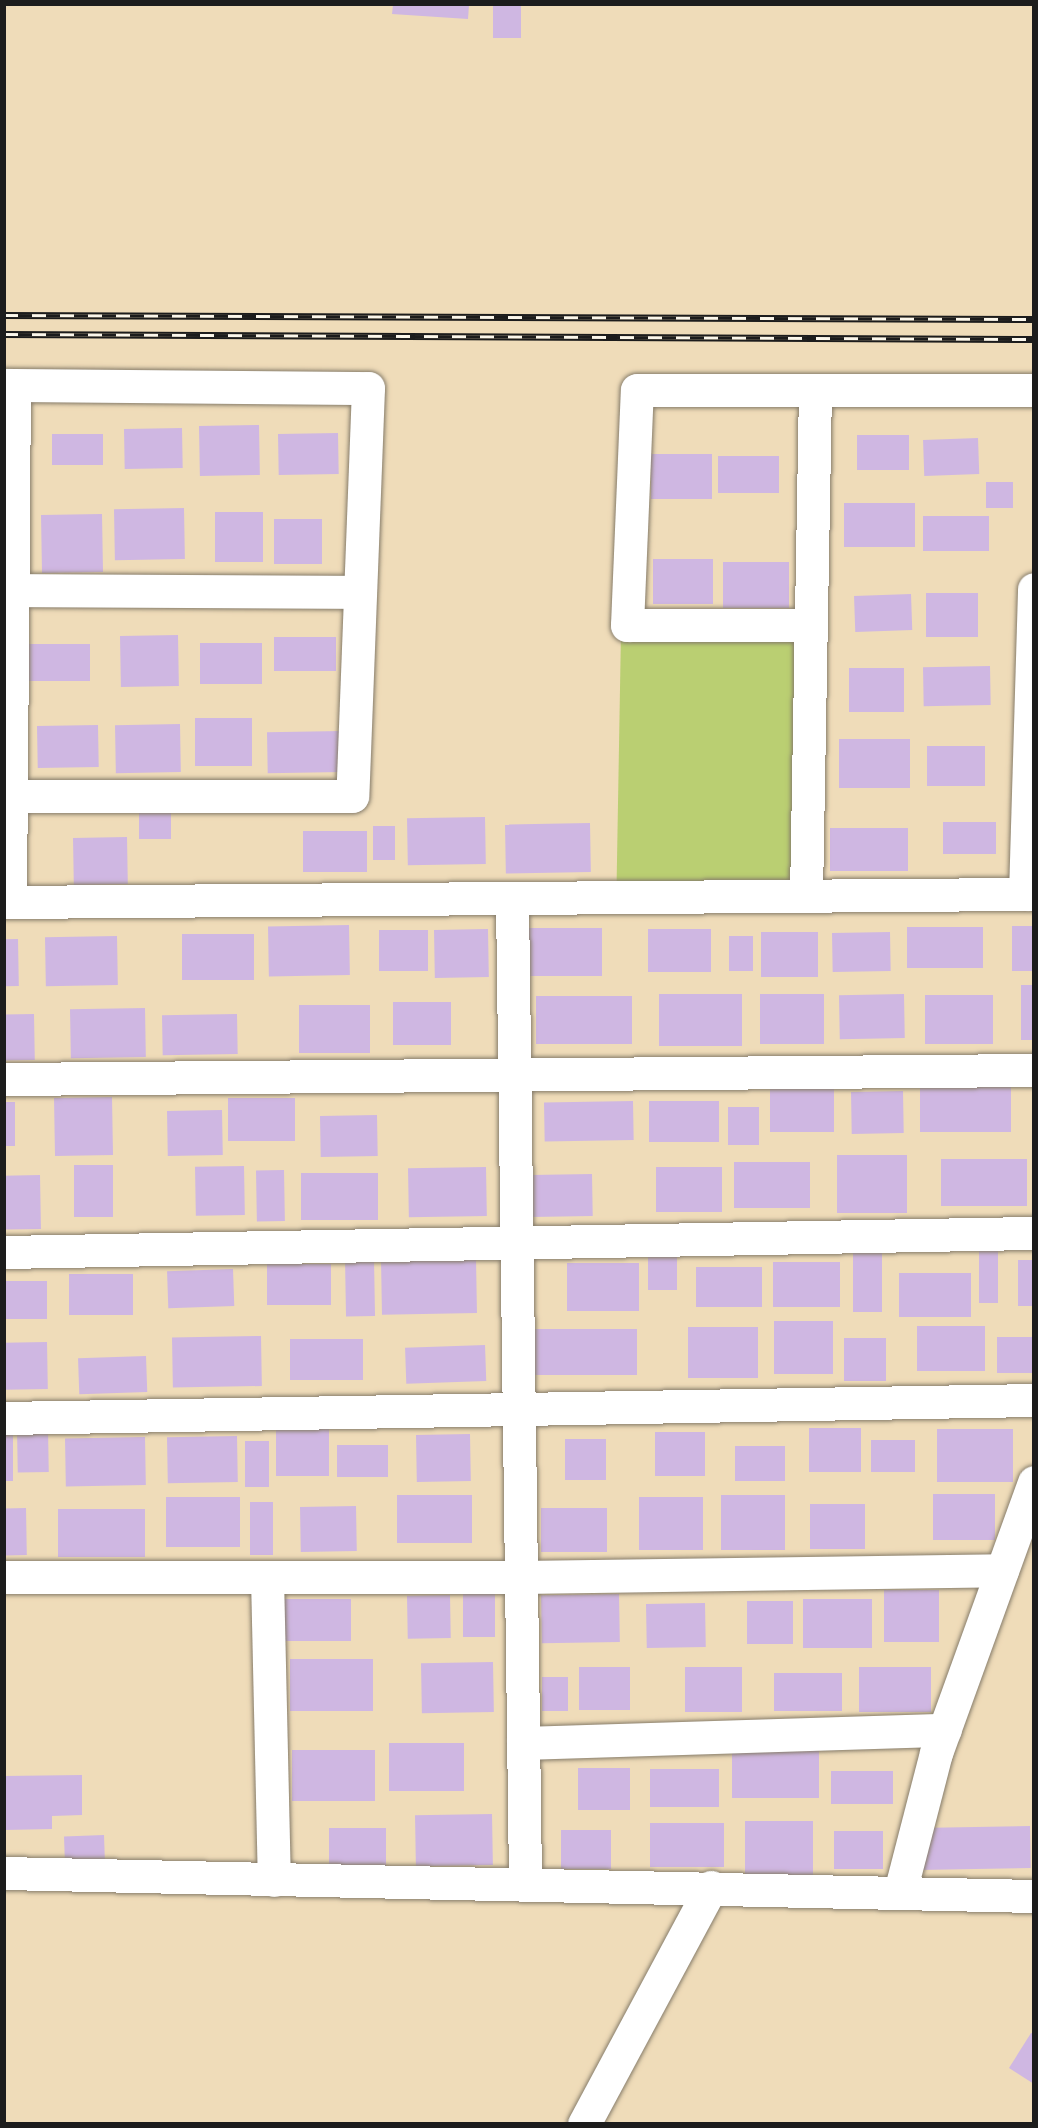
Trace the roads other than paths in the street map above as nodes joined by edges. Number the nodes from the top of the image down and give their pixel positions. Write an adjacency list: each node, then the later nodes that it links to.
1 (9, 385): 5 (street); 6 (street)
2 (814, 390): 3 (street); 7 (street); 7 (street)
3 (1034, 390)
4 (1034, 589): 9 (street)
5 (13, 590): 6 (street); 8 (street)
6 (359, 592): 8 (street)
7 (811, 625): 10 (street)
8 (8, 796): 12 (street)
9 (1029, 894): 10 (street)
10 (806, 895): 11 (street)
11 (512, 900): 12 (street); 14 (street)
12 (7, 902)
13 (1034, 1070): 14 (street)
14 (514, 1074): 15 (street); 17 (street)
15 (4, 1079)
16 (1034, 1233): 17 (street)
17 (517, 1242): 18 (street); 20 (street)
18 (4, 1252)
19 (1034, 1400): 20 (street)
20 (519, 1407): 21 (street); 26 (street)
21 (4, 1418)
22 (1034, 1482): 23 (street)
23 (1002, 1570): 26 (street); 27 (street)
24 (4, 1577): 25 (street)
25 (267, 1577): 26 (street); 30 (street)
26 (521, 1577): 28 (street)
27 (945, 1730): 28 (street); 33 (street)
28 (523, 1743): 31 (street)
29 (4, 1873): 30 (street)
30 (274, 1880): 31 (street)
31 (525, 1884): 32 (street)
32 (711, 1887): 33 (street); 35 (street)
33 (900, 1892): 34 (street)
34 (1034, 1896)
35 (584, 2124)

